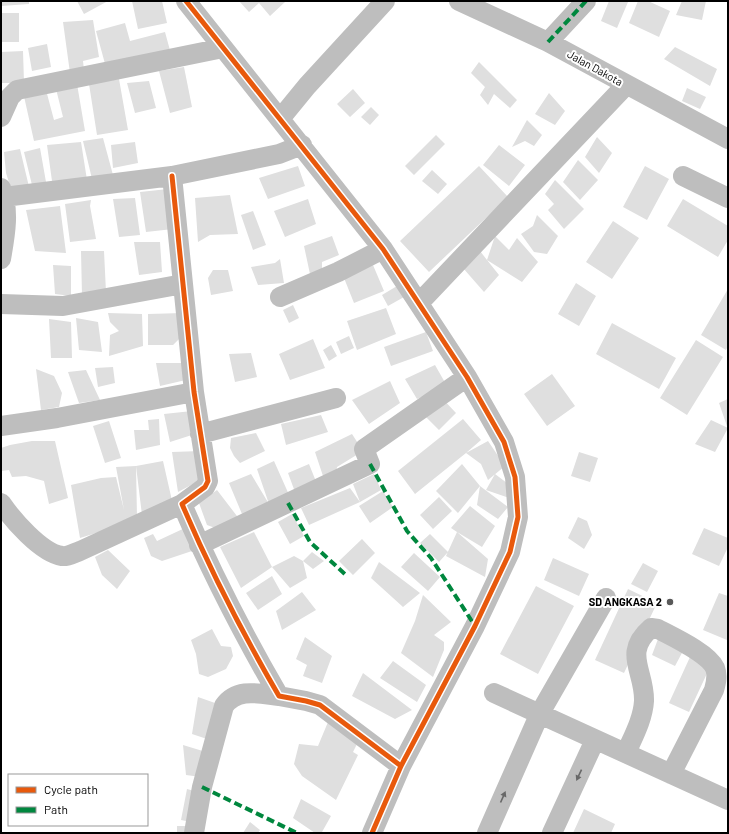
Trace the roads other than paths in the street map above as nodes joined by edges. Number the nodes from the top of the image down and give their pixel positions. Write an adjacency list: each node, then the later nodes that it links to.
1 (186, 1): 6 (street)
2 (385, 1): 9 (street)
3 (459, 1): 5 (street, Jalan Dakota)
4 (586, 1): 5 (street)
5 (548, 42): 7 (street, Jalan Dakota)
6 (223, 48): 8 (street); 9 (street)
7 (626, 85): 10 (street, Jalan Dakota); 20 (street)
8 (1, 117)
9 (280, 119): 11 (street)
10 (728, 139)
11 (302, 145): 12 (street); 16 (street)
12 (172, 176): 14 (street); 18 (street)
13 (683, 176): 15 (street)
14 (3, 192): 17 (street)
15 (728, 198)
16 (383, 249): 19 (street); 20 (street)
17 (1, 259)
18 (183, 284): 21 (street); 23 (street)
19 (280, 297)
20 (420, 302): 22 (street)
21 (1, 304)
22 (467, 377): 29 (street); 36 (street)
23 (194, 392): 25 (street); 26 (street)
24 (336, 398): 26 (street)
25 (1, 426)
26 (200, 434): 28 (street)
27 (1, 503): 28 (street)
28 (182, 504): 29 (street)
29 (199, 545): 32 (street)
30 (606, 598): 33 (street)
31 (494, 693): 33 (street)
32 (279, 696): 36 (street); 39 (street)
33 (540, 713): 34 (street); 41 (street, one-way to 33)
34 (595, 740): 35 (street); 42 (street, one-way to 42)
35 (626, 753): 37 (street); 37 (street)
36 (401, 766): 40 (street)
37 (671, 774): 38 (street)
38 (728, 800)
39 (194, 833)
40 (372, 833)
41 (487, 833)
42 (552, 833)

